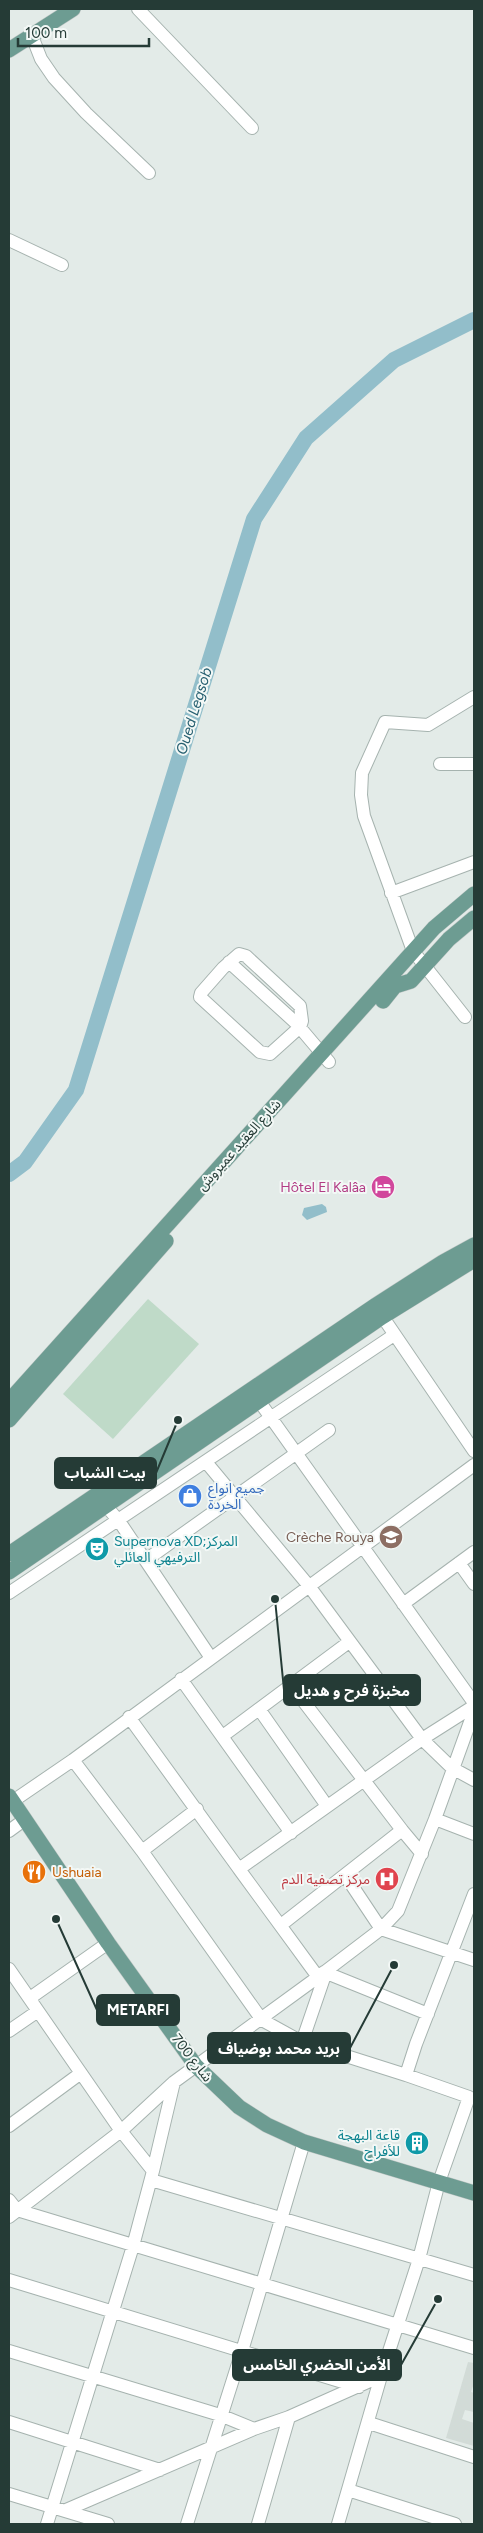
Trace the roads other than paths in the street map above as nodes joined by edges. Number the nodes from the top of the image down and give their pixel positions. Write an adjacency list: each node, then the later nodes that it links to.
1 (73, 9): 3 (main road)
2 (138, 9): 5 (street)
3 (32, 36): 4 (main road); 6 (street)
4 (9, 50)
5 (252, 128)
6 (149, 173)
7 (9, 240): 8 (street)
8 (62, 265)
9 (474, 697): 13 (street)
10 (440, 764): 11 (street)
11 (474, 764)
12 (474, 862): 13 (street)
13 (391, 893): 16 (street)
14 (473, 897): 16 (main road, شارع العقيد عميروش)
15 (474, 918): 17 (main road, شارع العقيد عميروش)
16 (413, 950): 17 (street); 20 (main road, شارع العقيد عميروش)
17 (425, 966): 18 (street); 20 (main road, شارع العقيد عميروش)
18 (465, 1017)
19 (300, 1026): 19 (street); 20 (street)
20 (325, 1058): 21 (main road, شارع العقيد عميروش)
21 (208, 1187): 27 (main road, شارع العقيد عميروش); 29 (main road, شارع العقيد عميروش)
22 (474, 1246): 24 (main road)
23 (474, 1260): 24 (main road)
24 (379, 1311): 25 (street); 26 (main road)
25 (394, 1335): 28 (street); 31 (street)
26 (256, 1396): 28 (street); 36 (main road); 40 (main road)
27 (9, 1401)
28 (272, 1418): 32 (street); 33 (street)
29 (9, 1420)
30 (329, 1430): 32 (street)
31 (474, 1452)
32 (297, 1454): 35 (street); 38 (street)
33 (206, 1462): 35 (street); 37 (street)
34 (474, 1465): 38 (street)
35 (234, 1496): 41 (street); 45 (street)
36 (106, 1506): 37 (street); 43 (main road)
37 (119, 1521): 41 (street); 46 (street)
38 (363, 1548): 45 (street); 47 (street)
39 (474, 1552): 42 (street)
40 (9, 1554)
41 (146, 1560): 49 (street)
42 (459, 1563): 44 (street); 47 (street)
43 (9, 1572)
44 (474, 1584)
45 (309, 1586): 48 (street); 49 (street)
46 (9, 1593)
47 (403, 1604): 52 (street)
48 (349, 1642): 51 (street); 57 (street)
49 (211, 1658): 50 (street)
50 (181, 1679): 55 (street); 56 (street)
51 (291, 1685): 53 (street); 60 (street)
52 (474, 1705): 57 (street)
53 (259, 1709): 56 (street); 63 (street)
54 (474, 1711): 59 (street)
55 (129, 1717): 58 (street); 64 (street)
56 (224, 1735): 69 (street)
57 (422, 1739): 59 (street); 60 (street)
58 (73, 1760): 62 (street); 71 (street)
59 (452, 1768): 61 (street); 65 (street)
60 (364, 1780): 63 (street); 67 (street)
61 (474, 1780)
62 (10, 1799): 66 (main road, شارع 700)
63 (327, 1806): 69 (street)
64 (197, 1809): 71 (street); 73 (street)
65 (436, 1819): 70 (street); 72 (street)
66 (24, 1820): 68 (street); 78 (main road, شارع 700)
67 (402, 1830): 72 (street); 74 (street)
68 (9, 1831)
69 (291, 1833): 73 (street)
70 (474, 1834)
71 (142, 1851): 86 (street)
72 (422, 1854): 77 (street)
73 (239, 1870): 76 (street)
74 (345, 1875): 76 (street); 77 (street)
75 (474, 1894): 79 (street)
76 (281, 1925): 82 (street)
77 (381, 1929): 79 (street); 82 (street)
78 (108, 1943): 83 (street); 89 (main road, شارع 700)
79 (451, 1952): 80 (street); 85 (street)
80 (474, 1960)
81 (9, 1969): 83 (street)
82 (323, 1974): 85 (street); 86 (street); 88 (street)
83 (30, 1998): 84 (street)
84 (38, 2011): 87 (street); 90 (street)
85 (428, 2014): 91 (street)
86 (262, 2020): 88 (street); 89 (street)
87 (9, 2031)
88 (302, 2042): 91 (street)
89 (196, 2066): 92 (street); 96 (main road, شارع 700)
90 (81, 2073): 94 (street); 95 (street)
91 (406, 2075): 93 (street)
92 (174, 2082): 95 (street); 97 (street)
93 (473, 2094): 98 (street)
94 (9, 2126)
95 (121, 2131): 97 (street); 101 (street)
96 (304, 2142): 98 (main road, شارع 700); 102 (street)
97 (152, 2175): 102 (street); 103 (street)
98 (440, 2182): 99 (main road, شارع 700); 104 (street)
99 (474, 2193)
100 (9, 2200): 101 (street)
101 (13, 2214): 103 (street)
102 (280, 2219): 104 (street); 107 (street)
103 (133, 2246): 107 (street); 108 (street)
104 (419, 2259): 105 (street); 109 (street)
105 (474, 2275)
106 (9, 2280): 108 (street)
107 (261, 2285): 109 (street); 112 (street)
108 (112, 2311): 112 (street); 114 (street)
109 (399, 2327): 110 (street); 113 (street)
110 (474, 2348)
111 (9, 2351): 114 (street)
112 (242, 2351): 115 (street); 116 (street)
113 (381, 2376): 115 (street); 119 (street)
114 (93, 2378): 116 (street); 121 (street)
115 (359, 2387): 117 (street)
116 (220, 2415): 120 (street); 122 (street)
117 (289, 2417): 120 (street); 132 (street)
118 (9, 2422): 121 (street)
119 (369, 2423): 123 (street); 125 (street)
120 (254, 2429): 122 (street)
121 (72, 2442): 124 (street); 127 (street)
122 (209, 2450): 124 (street); 131 (street)
123 (474, 2457)
124 (160, 2470): 128 (street)
125 (348, 2490): 133 (street); 134 (street)
126 (9, 2494): 127 (street)
127 (52, 2506): 128 (street); 129 (street)
128 (66, 2510): 130 (street)
129 (48, 2524)
130 (108, 2524)
131 (187, 2524)
132 (258, 2524)
133 (338, 2524)
134 (455, 2524)

